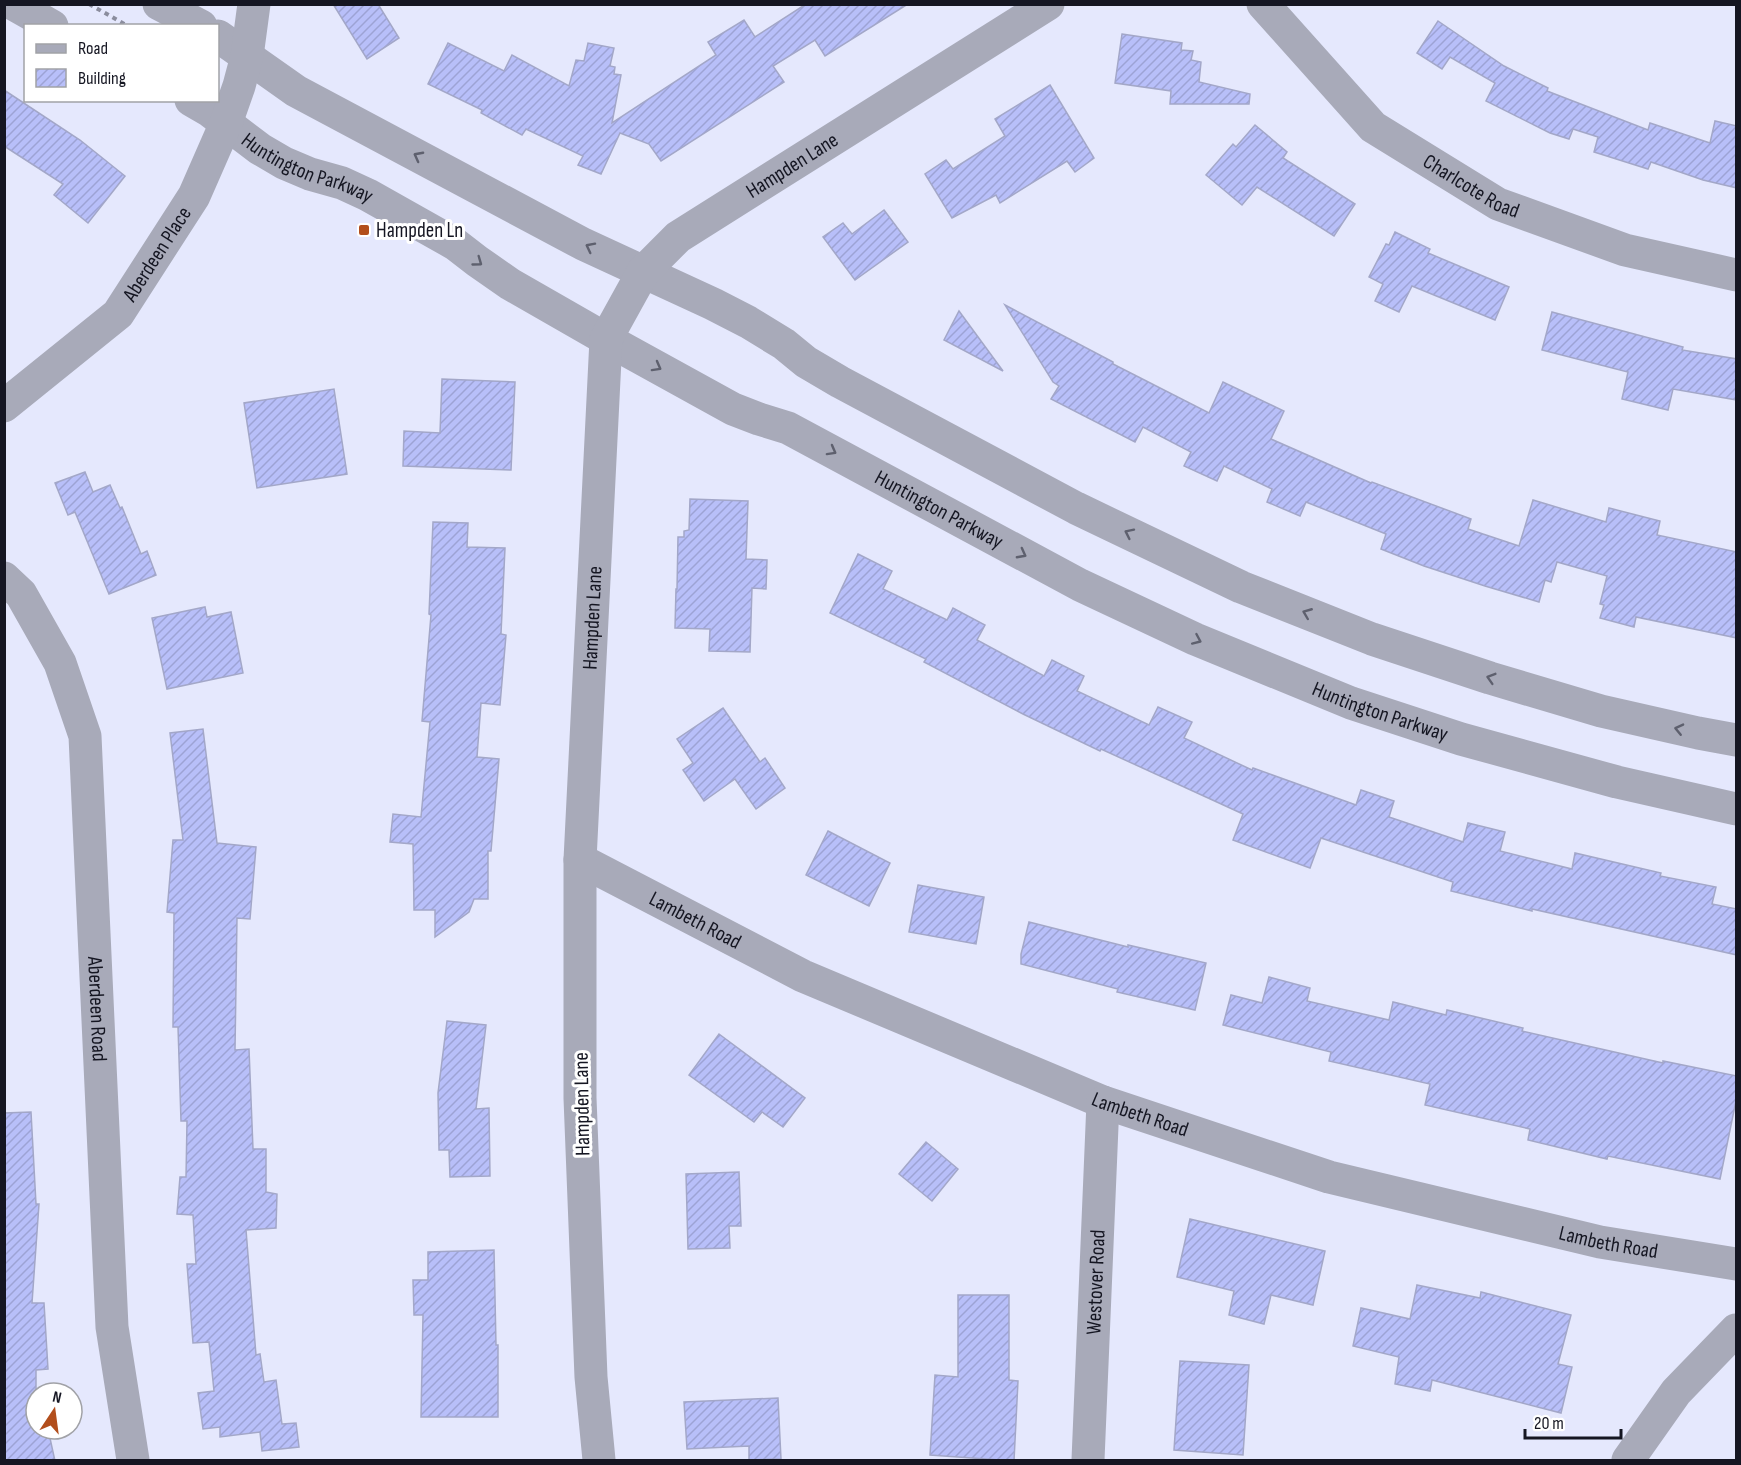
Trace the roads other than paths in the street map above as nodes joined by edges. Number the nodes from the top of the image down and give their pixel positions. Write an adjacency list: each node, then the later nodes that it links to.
1 (14, 4): 6 (street)
2 (159, 4): 7 (street)
3 (254, 4): 9 (street, Aberdeen Place)
4 (1048, 4): 12 (street, Hampden Lane)
5 (1263, 4): 13 (street, Charlcote Road)
6 (49, 24)
7 (197, 24)
8 (219, 37): 9 (street)
9 (247, 56): 11 (street, Aberdeen Place); 12 (street, one-way to 9)
10 (194, 102): 11 (street, Huntington Parkway)
11 (226, 123): 14 (street, Huntington Parkway, one-way to 14); 15 (street, Aberdeen Place)
12 (643, 272): 14 (street, Hampden Lane); 17 (street, one-way to 12)
13 (1737, 275)
14 (606, 339): 18 (street, Huntington Parkway, one-way to 18); 19 (street, Hampden Lane)
15 (4, 406)
16 (4, 578): 23 (street, Aberdeen Road)
17 (1737, 740)
18 (1737, 809)
19 (580, 860): 20 (street, Lambeth Road); 24 (street, Hampden Lane)
20 (1103, 1102): 21 (street, Lambeth Road); 25 (street, Westover Road)
21 (1737, 1264)
22 (1737, 1330): 26 (street)
23 (133, 1461)
24 (599, 1461)
25 (1088, 1461)
26 (1628, 1461)

